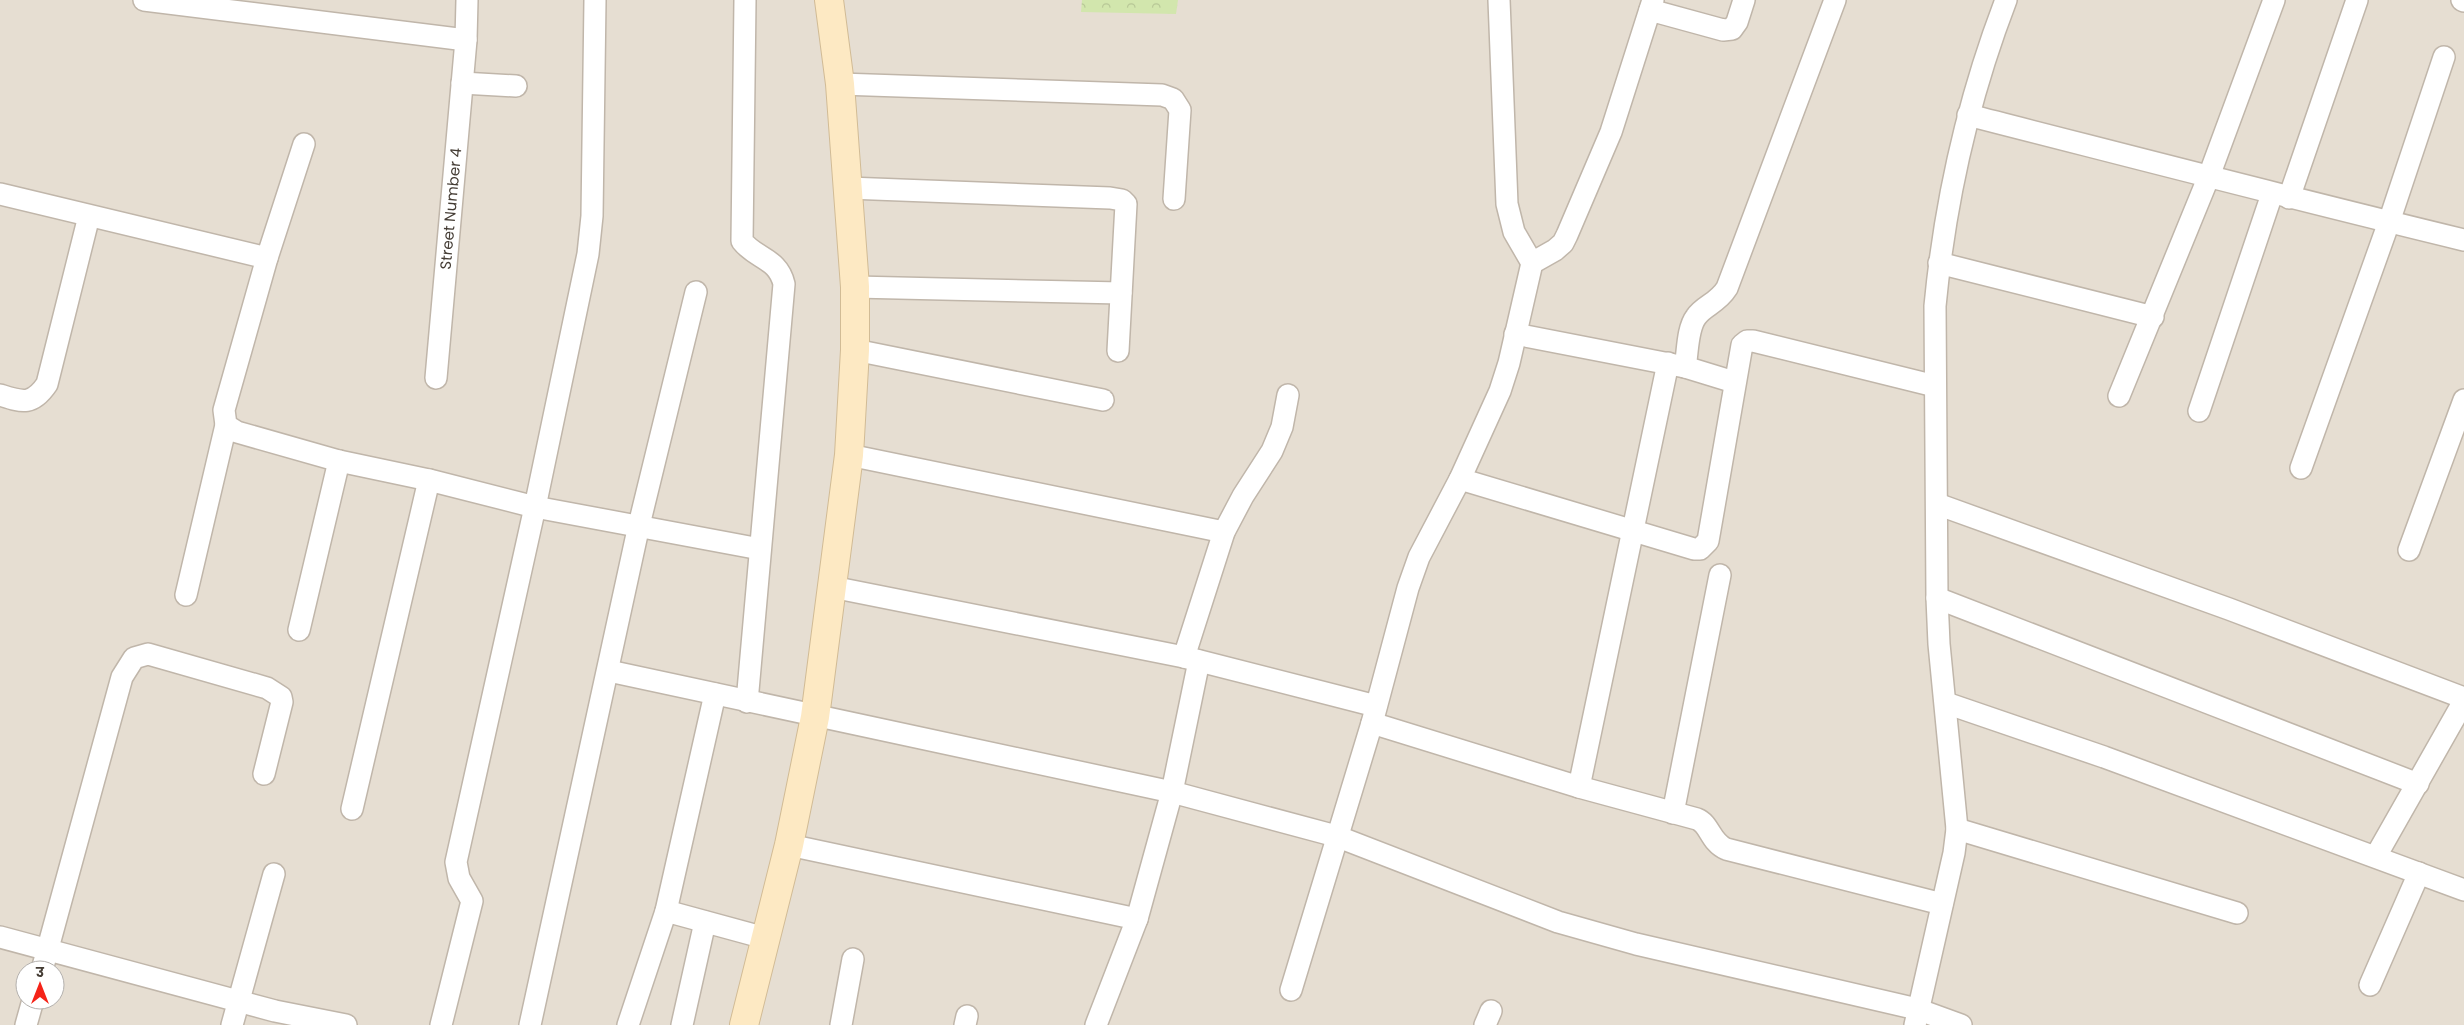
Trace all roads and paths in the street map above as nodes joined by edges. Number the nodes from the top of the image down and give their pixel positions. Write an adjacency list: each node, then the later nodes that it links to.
1 (144, 0): 13 (street)
2 (467, 0): 13 (street, Street Number 4)
3 (595, 0): 56 (street)
4 (745, 0): 60 (street)
5 (829, 0): 16 (street)
6 (1499, 0): 29 (street)
7 (1744, 0): 12 (street)
8 (1835, 0): 38 (street)
9 (2006, 0): 18 (street)
10 (2274, 0): 20 (street)
11 (2357, 0): 23 (street)
12 (1652, 5): 29 (street)
13 (466, 40): 15 (street, Street Number 4)
14 (2444, 57): 26 (street)
15 (462, 83): 17 (street); 39 (street, Street Number 4)
16 (840, 84): 21 (street); 24 (street)
17 (516, 86)
18 (1968, 114): 20 (street); 30 (street)
19 (304, 144): 28 (street)
20 (2209, 176): 23 (street); 34 (street)
21 (848, 188): 31 (street); 33 (street)
22 (0, 194): 25 (street)
23 (2281, 196): 26 (street); 47 (street)
24 (1174, 200)
25 (89, 216): 28 (street); 42 (street)
26 (2389, 222): 27 (street); 52 (street)
27 (2464, 240)
28 (267, 258): 48 (street)
29 (1532, 263): 35 (street)
30 (1939, 263): 34 (street); 41 (street)
31 (855, 287): 33 (street); 36 (street)
32 (696, 292): 57 (street)
33 (1121, 293): 37 (street)
34 (2153, 317): 44 (street)
35 (1516, 334): 38 (street); 53 (street)
36 (855, 350): 45 (street); 50 (street)
37 (1118, 351)
38 (1676, 365): 40 (street); 59 (street)
39 (436, 378)
40 (1734, 382): 41 (street); 59 (street)
41 (1935, 386): 55 (street)
42 (0, 395)
43 (1288, 396): 58 (street)
44 (2119, 396)
45 (1104, 400)
46 (2464, 400): 49 (street)
47 (2199, 411)
48 (226, 425): 51 (street); 64 (street)
49 (2460, 427): 61 (street)
50 (849, 455): 58 (street); 63 (street)
51 (339, 461): 54 (street); 66 (street)
52 (2301, 468)
53 (1460, 479): 59 (street); 73 (street)
54 (429, 480): 56 (street); 79 (street)
55 (1937, 504): 65 (street); 70 (street)
56 (535, 507): 57 (street); 107 (street)
57 (639, 525): 60 (street); 68 (street)
58 (1224, 532): 67 (street)
59 (1633, 532): 77 (street)
60 (760, 549): 71 (street)
61 (2409, 550)
62 (1720, 575): 80 (street)
63 (832, 587): 67 (street); 74 (street)
64 (186, 595)
65 (1936, 598): 72 (street); 76 (street)
66 (299, 630)
67 (1192, 659): 73 (street); 78 (street)
68 (609, 670): 69 (street); 108 (street)
69 (715, 694): 71 (street); 89 (street)
70 (2464, 700): 76 (street)
71 (747, 702): 74 (street)
72 (1946, 703): 81 (street); 84 (street)
73 (1374, 714): 77 (street); 82 (street)
74 (815, 717): 78 (street); 83 (street)
75 (264, 774): 97 (street)
76 (2418, 784): 84 (street)
77 (1579, 787): 80 (street)
78 (1172, 792): 82 (street); 91 (street)
79 (352, 809)
80 (1673, 813): 88 (street)
81 (1957, 829): 88 (street); 90 (street)
82 (1336, 836): 100 (street); 103 (street)
83 (789, 844): 91 (street); 94 (street)
84 (2376, 856): 85 (street)
85 (2419, 873): 87 (street); 99 (street)
86 (274, 874): 101 (street)
87 (2464, 890)
88 (1942, 904): 103 (street)
89 (666, 911): 92 (street); 109 (street)
90 (2237, 913)
91 (1138, 919): 113 (street)
92 (705, 922): 94 (street); 110 (street)
93 (0, 937): 96 (street)
94 (765, 938): 111 (street)
95 (853, 959): 112 (street)
96 (43, 960)
97 (45, 960)
98 (65, 965): 101 (street)
99 (2370, 985)
100 (1291, 990)
101 (238, 1000): 105 (street); 106 (street)
102 (31, 1010): 104 (street)
103 (1916, 1017): 114 (street)
104 (26, 1025)
105 (232, 1025)
106 (346, 1025)
107 (441, 1025)
108 (530, 1025)
109 (628, 1025)
110 (682, 1025)
111 (744, 1025)
112 (841, 1025)
113 (1096, 1025)
114 (1961, 1025)

